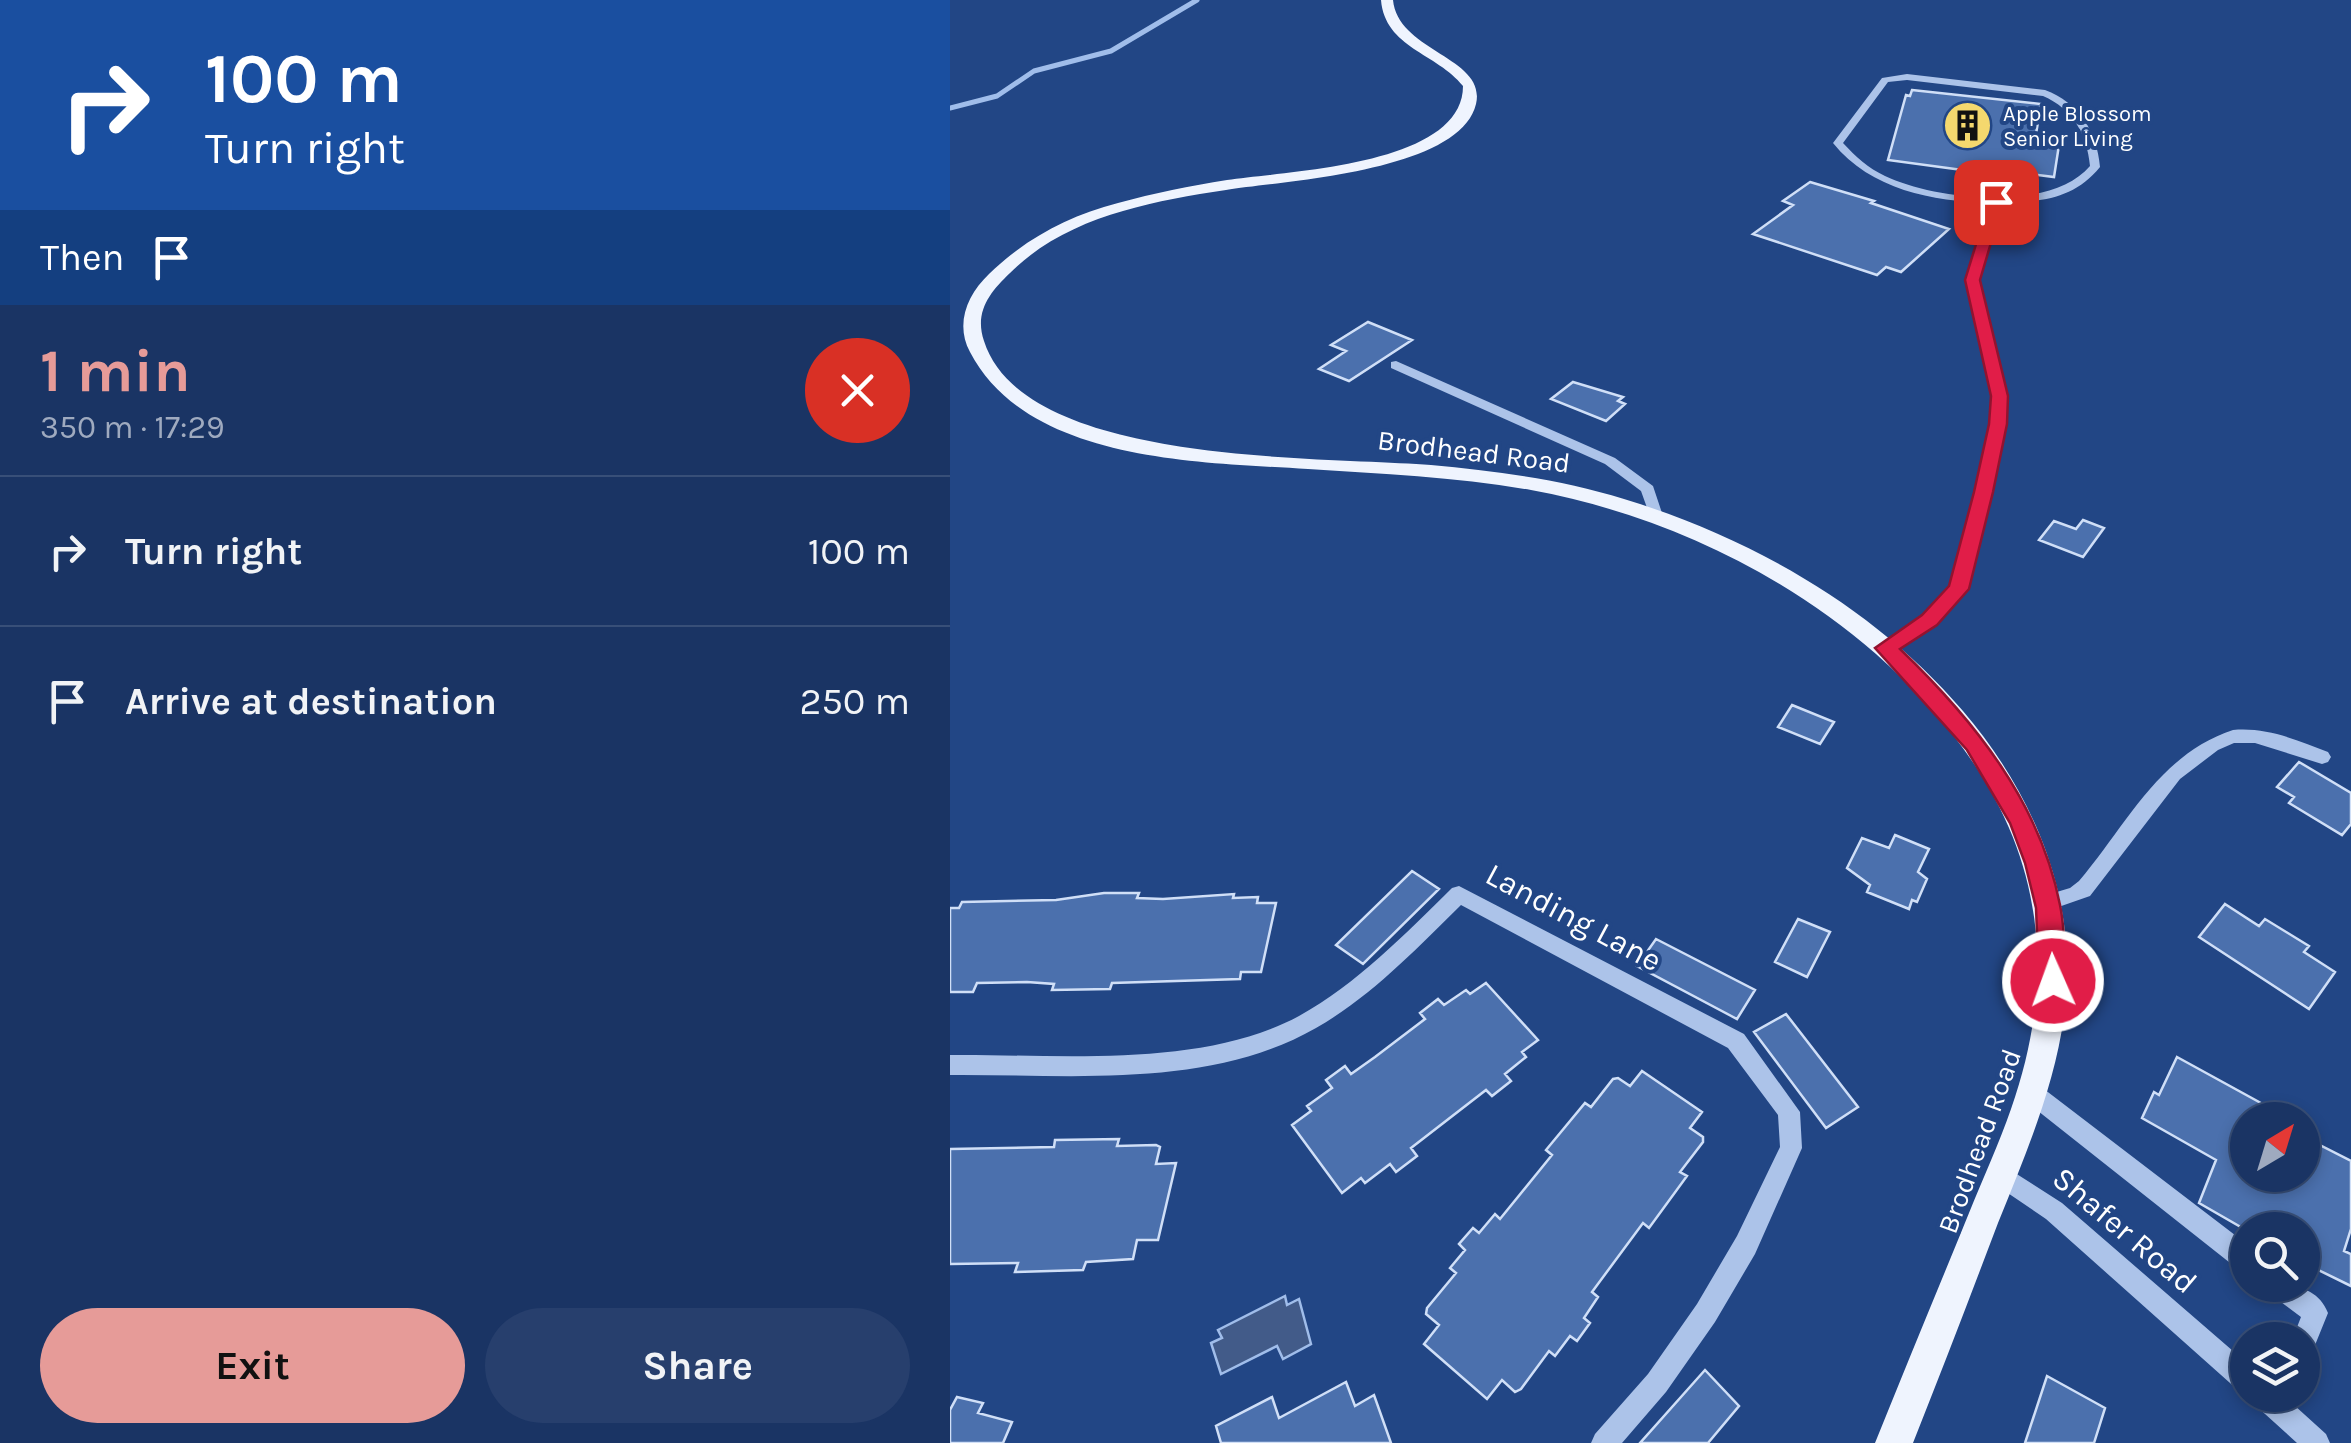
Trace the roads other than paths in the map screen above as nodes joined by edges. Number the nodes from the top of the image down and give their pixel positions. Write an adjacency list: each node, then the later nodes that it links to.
1 (1387, 0): 4 (main road, Brodhead Road)
2 (1996, 202): 2 (street); 5 (street)
3 (1396, 365): 4 (street)
4 (1656, 516): 5 (main road, Brodhead Road)
5 (1886, 648): 7 (main road, Brodhead Road)
6 (2322, 757): 7 (street)
7 (2047, 903): 9 (main road, Brodhead Road)
8 (950, 1065): 16 (street, Landing Lane)
9 (2032, 1094): 10 (main road, Brodhead Road); 11 (street)
10 (2001, 1174): 14 (street, Shafer Road); 17 (main road, Brodhead Road)
11 (2230, 1246)
12 (2301, 1302): 13 (street)
13 (2312, 1322)
14 (2230, 1366)
15 (2287, 1412): 18 (street)
16 (1604, 1443)
17 (1894, 1443)
18 (2317, 1443)

